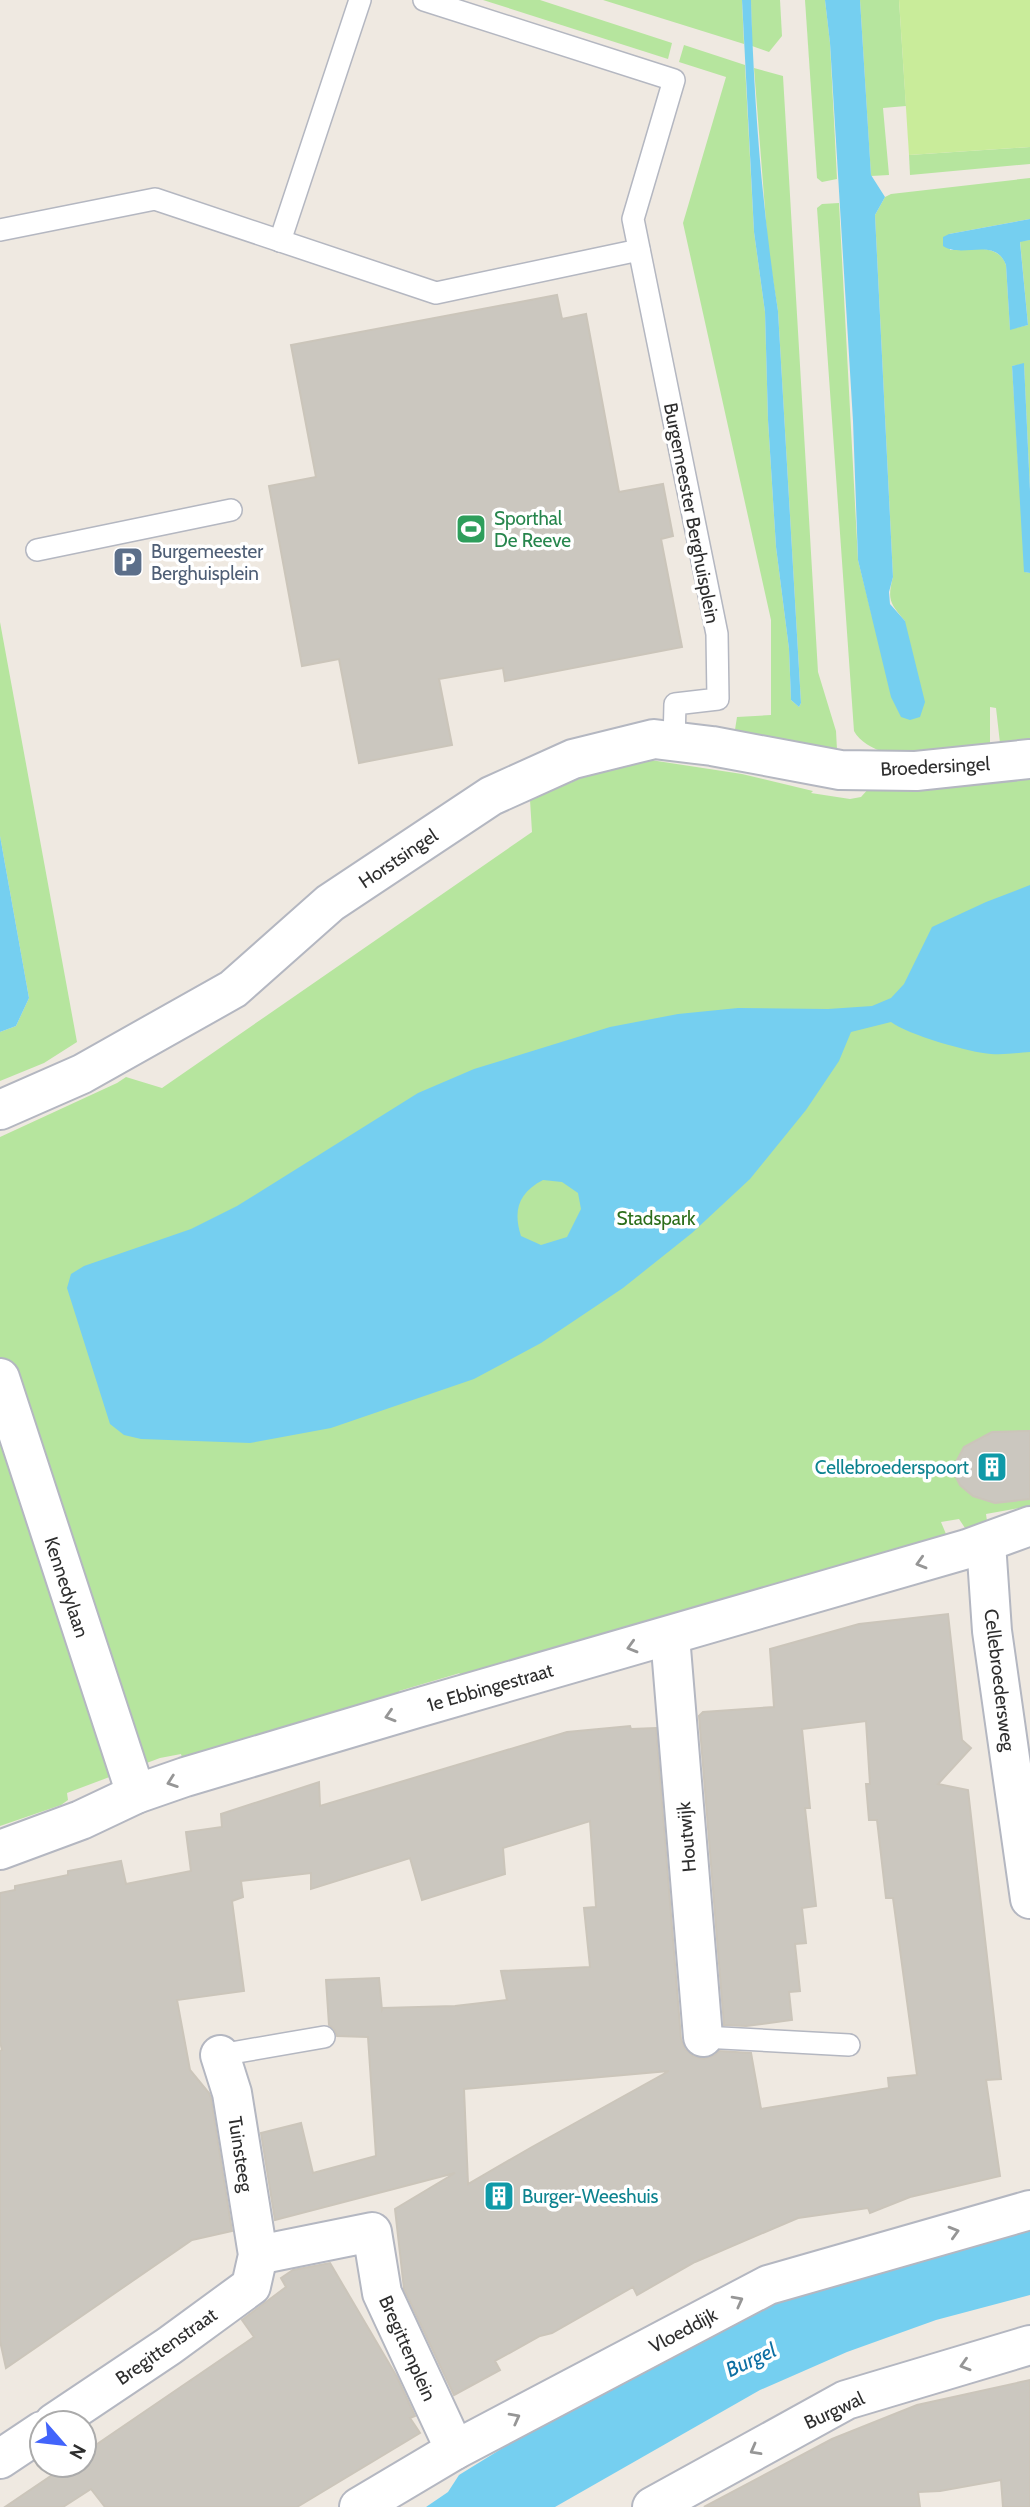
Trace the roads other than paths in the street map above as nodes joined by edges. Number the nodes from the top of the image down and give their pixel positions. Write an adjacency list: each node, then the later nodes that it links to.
1 (360, 0): 4 (lane)
2 (424, 0): 5 (lane, Burgemeester Berghuisplein)
3 (0, 230): 4 (lane)
4 (280, 242): 5 (lane)
5 (639, 250): 8 (lane, Burgemeester Berghuisplein)
6 (231, 510): 7 (lane)
7 (37, 550)
8 (674, 742): 10 (street, Horstsingel); 11 (street, Horstsingel)
9 (1030, 759): 10 (street, Broedersingel)
10 (840, 770)
11 (0, 1110)
12 (0, 1378): 16 (street, Kennedylaan)
13 (1027, 1526): 14 (street, 1e Ebbingestraat)
14 (986, 1543): 15 (street, 1e Ebbingestraat, one-way to 15); 18 (street, Cellebroedersweg)
15 (670, 1636): 16 (street, 1e Ebbingestraat, one-way to 16); 19 (street, Houtwijk)
16 (136, 1794): 17 (street, 1e Ebbingestraat)
17 (0, 1850)
18 (1030, 1899)
19 (702, 2037): 21 (lane)
20 (324, 2038): 22 (lane)
21 (849, 2045)
22 (220, 2055): 24 (street, Tuinsteeg)
23 (1030, 2210): 28 (street, Vloeddijk, one-way to 23)
24 (258, 2255): 26 (street, Bregittenstraat); 28 (street, Bregittenplein)
25 (1030, 2345): 32 (street, Burgwal, one-way to 32)
26 (75, 2409)
27 (28, 2440): 29 (street)
28 (455, 2450): 30 (street, Vloeddijk)
29 (0, 2459)
30 (411, 2497): 31 (street, Vloeddijk)
31 (359, 2507)
32 (652, 2507)

